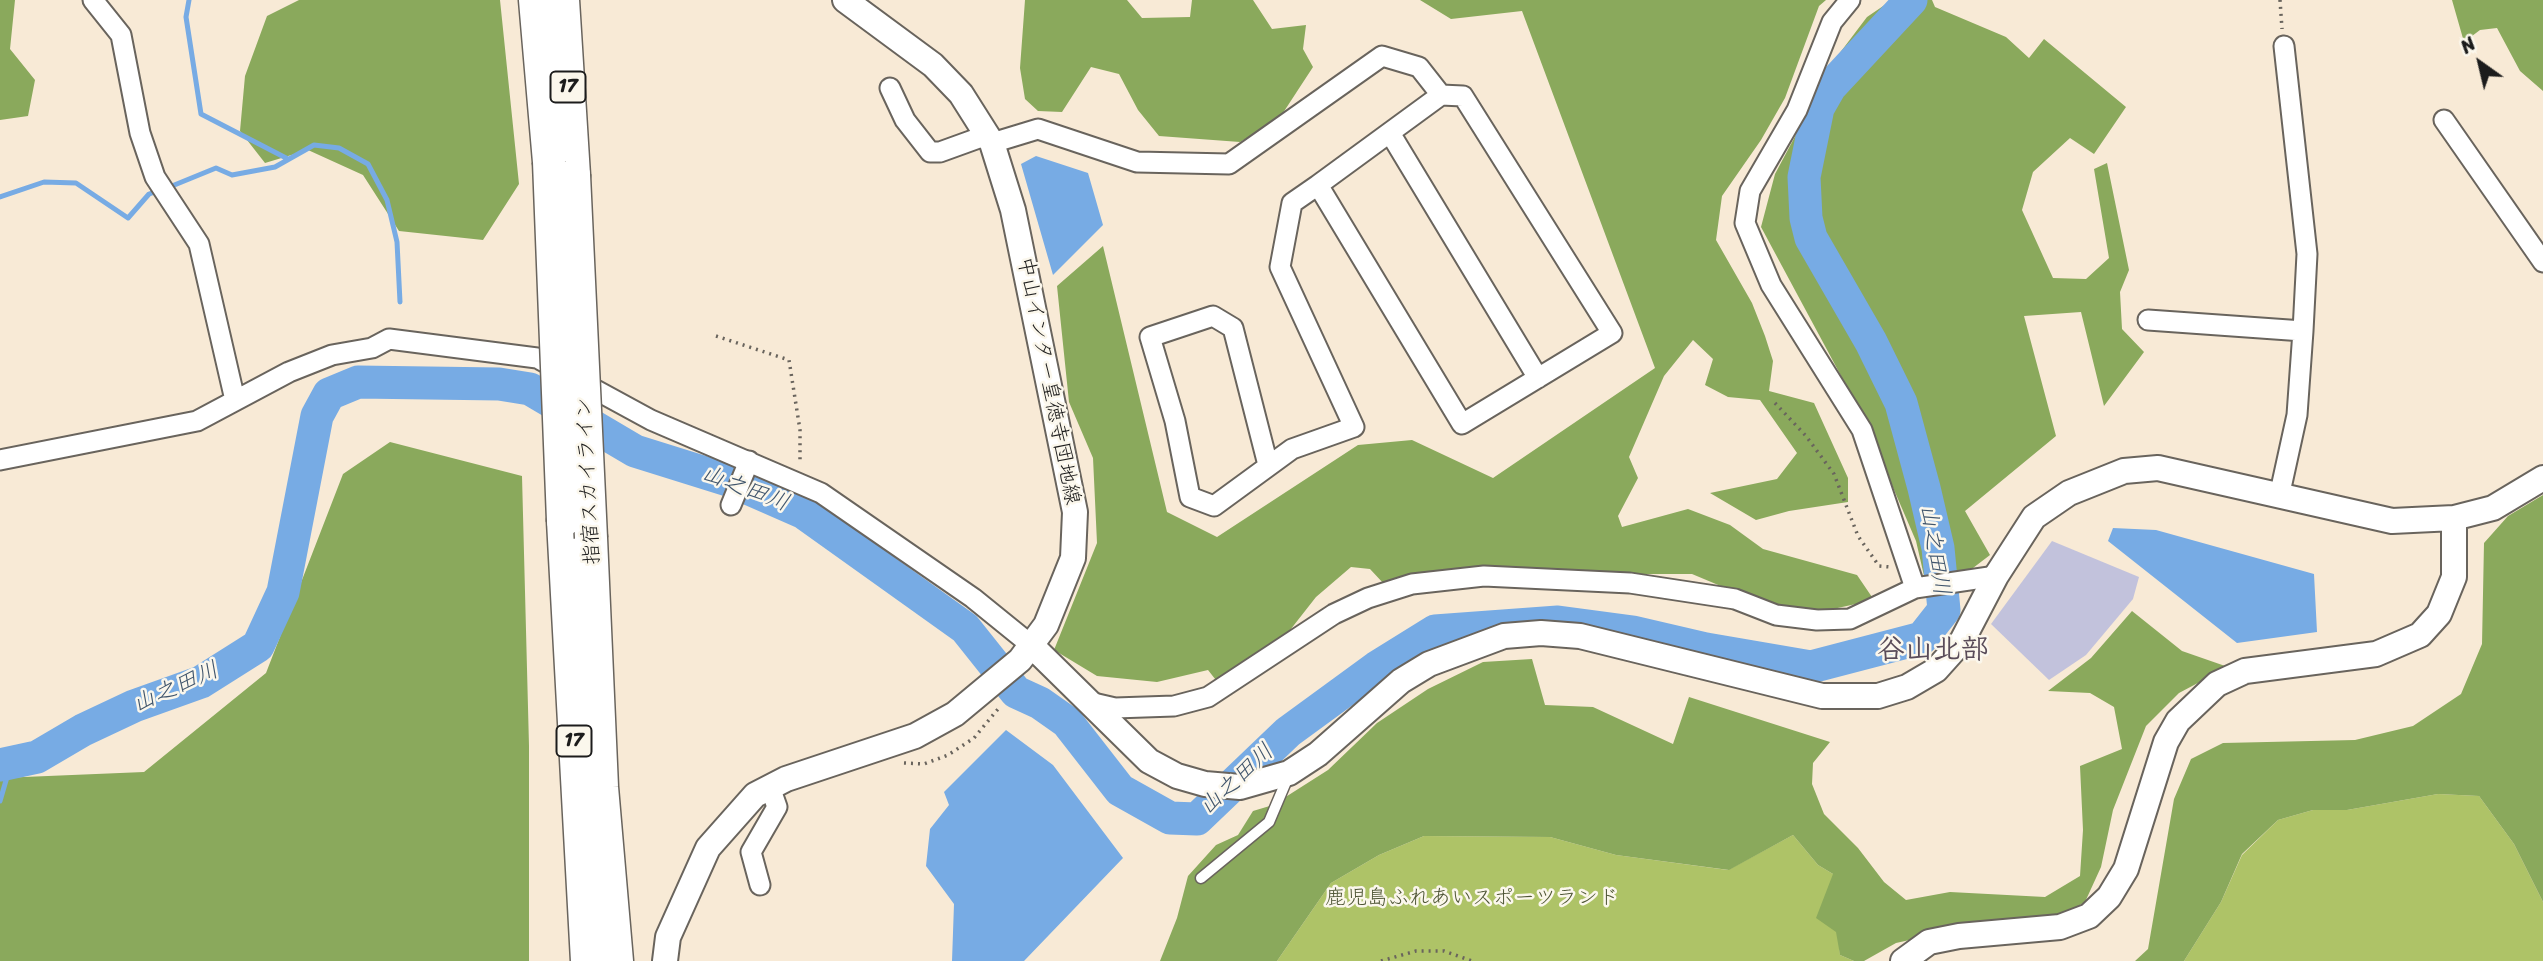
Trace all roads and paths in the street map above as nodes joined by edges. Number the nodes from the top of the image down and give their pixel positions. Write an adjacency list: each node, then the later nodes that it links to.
1 (93, 0): 20 (street)
2 (535, 0): 13 (main road, 指宿スカイライン / 17)
3 (563, 0): 13 (main road, 指宿スカイライン / 17)
4 (845, 0): 12 (street, 中山インター皇徳寺団地線)
5 (1850, 0): 30 (street)
6 (2280, 0): 7 (path)
7 (2284, 46): 17 (street)
8 (890, 88): 12 (street)
9 (1441, 95): 11 (street); 12 (street); 19 (street)
10 (2444, 120): 15 (street)
11 (1390, 133): 14 (street); 19 (street)
12 (990, 139): 33 (street, 中山インター皇徳寺団地線)
13 (561, 169): 37 (main road, 指宿スカイライン / 17, bridge); 38 (main road, 指宿スカイライン / 17, bridge)
14 (1318, 186): 19 (street); 24 (street)
15 (2543, 262)
16 (2148, 320): 17 (street)
17 (2304, 331): 27 (street)
18 (716, 336): 26 (path)
19 (1538, 378)
20 (235, 400): 22 (street); 23 (street)
21 (1774, 403): 30 (path)
22 (0, 460)
23 (750, 461): 26 (street); 28 (street)
24 (1268, 465): 24 (street)
25 (2543, 478): 29 (street)
26 (800, 484): 33 (street)
27 (2279, 497): 29 (street); 31 (street)
28 (731, 505)
29 (2454, 518): 48 (street)
30 (1906, 569): 32 (street)
31 (1984, 578): 32 (street); 35 (street)
32 (1922, 587): 34 (street)
33 (1025, 653): 34 (street); 36 (street, 中山インター皇徳寺団地線)
34 (1089, 702): 35 (street)
35 (1283, 775): 39 (lane)
36 (770, 787): 40 (street); 45 (street, 中山インター皇徳寺団地線)
37 (602, 788): 43 (main road, 指宿スカイライン / 17); 44 (main road)
38 (577, 812): 41 (main road); 42 (main road, 指宿スカイライン / 17)
39 (1201, 878)
40 (760, 885)
41 (566, 961)
42 (587, 961)
43 (617, 961)
44 (630, 961)
45 (665, 961)
46 (1381, 961): 47 (path)
47 (1472, 961)
48 (1903, 961)

